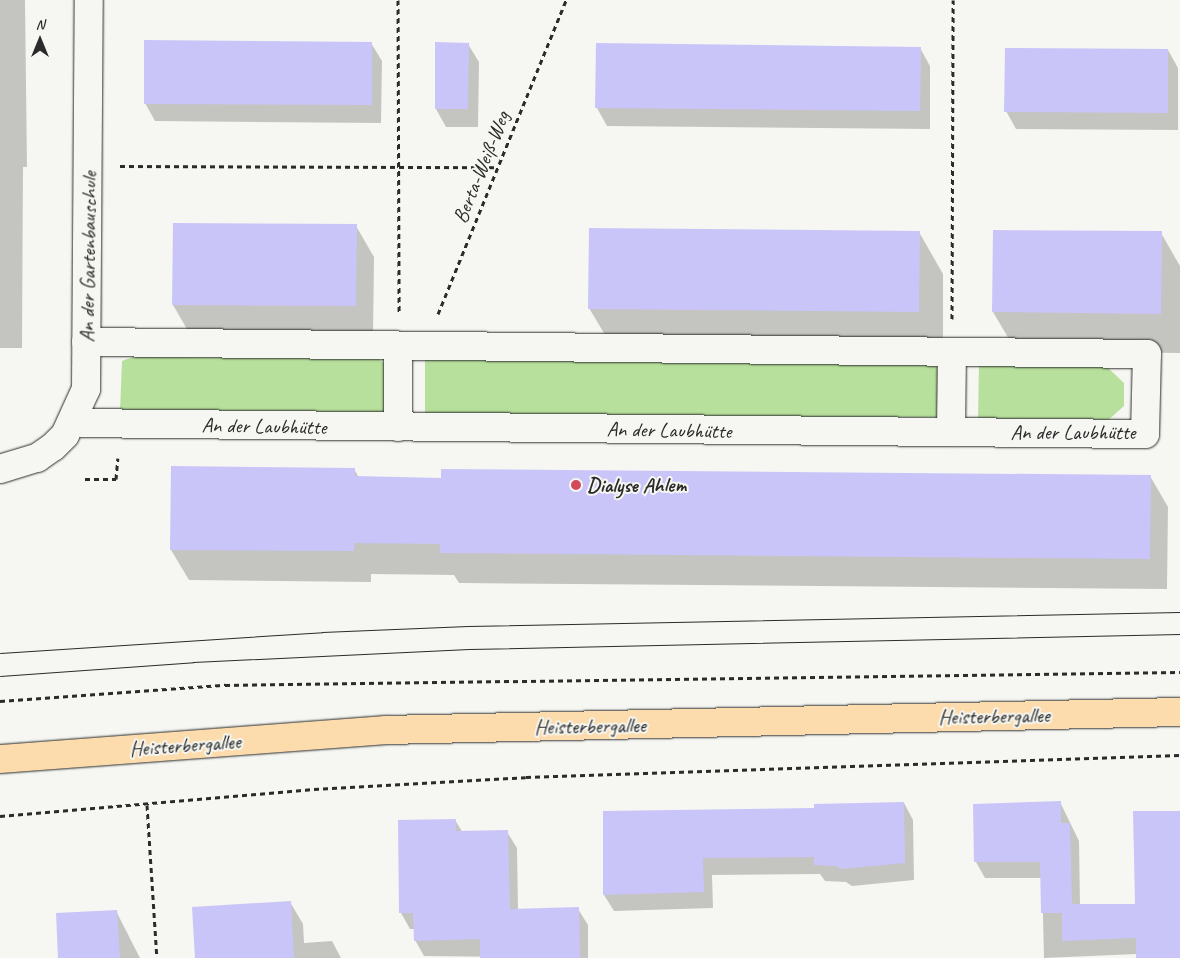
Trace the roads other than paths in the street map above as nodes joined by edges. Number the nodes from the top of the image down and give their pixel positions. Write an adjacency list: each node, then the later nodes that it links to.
1 (89, 0): 2 (street, An der Gartenbauschule)
2 (86, 342): 3 (street, An der Laubhütte); 5 (street, An der Gartenbauschule)
3 (411, 347): 4 (street, An der Laubhütte); 6 (street)
4 (952, 353): 7 (street); 7 (street, An der Laubhütte)
5 (72, 423): 6 (street, An der Laubhütte); 8 (street, An der Gartenbauschule)
6 (398, 427): 7 (street, An der Laubhütte)
7 (951, 432)
8 (0, 469)
9 (1180, 712): 10 (main road, Heisterbergallee)
10 (0, 759)

